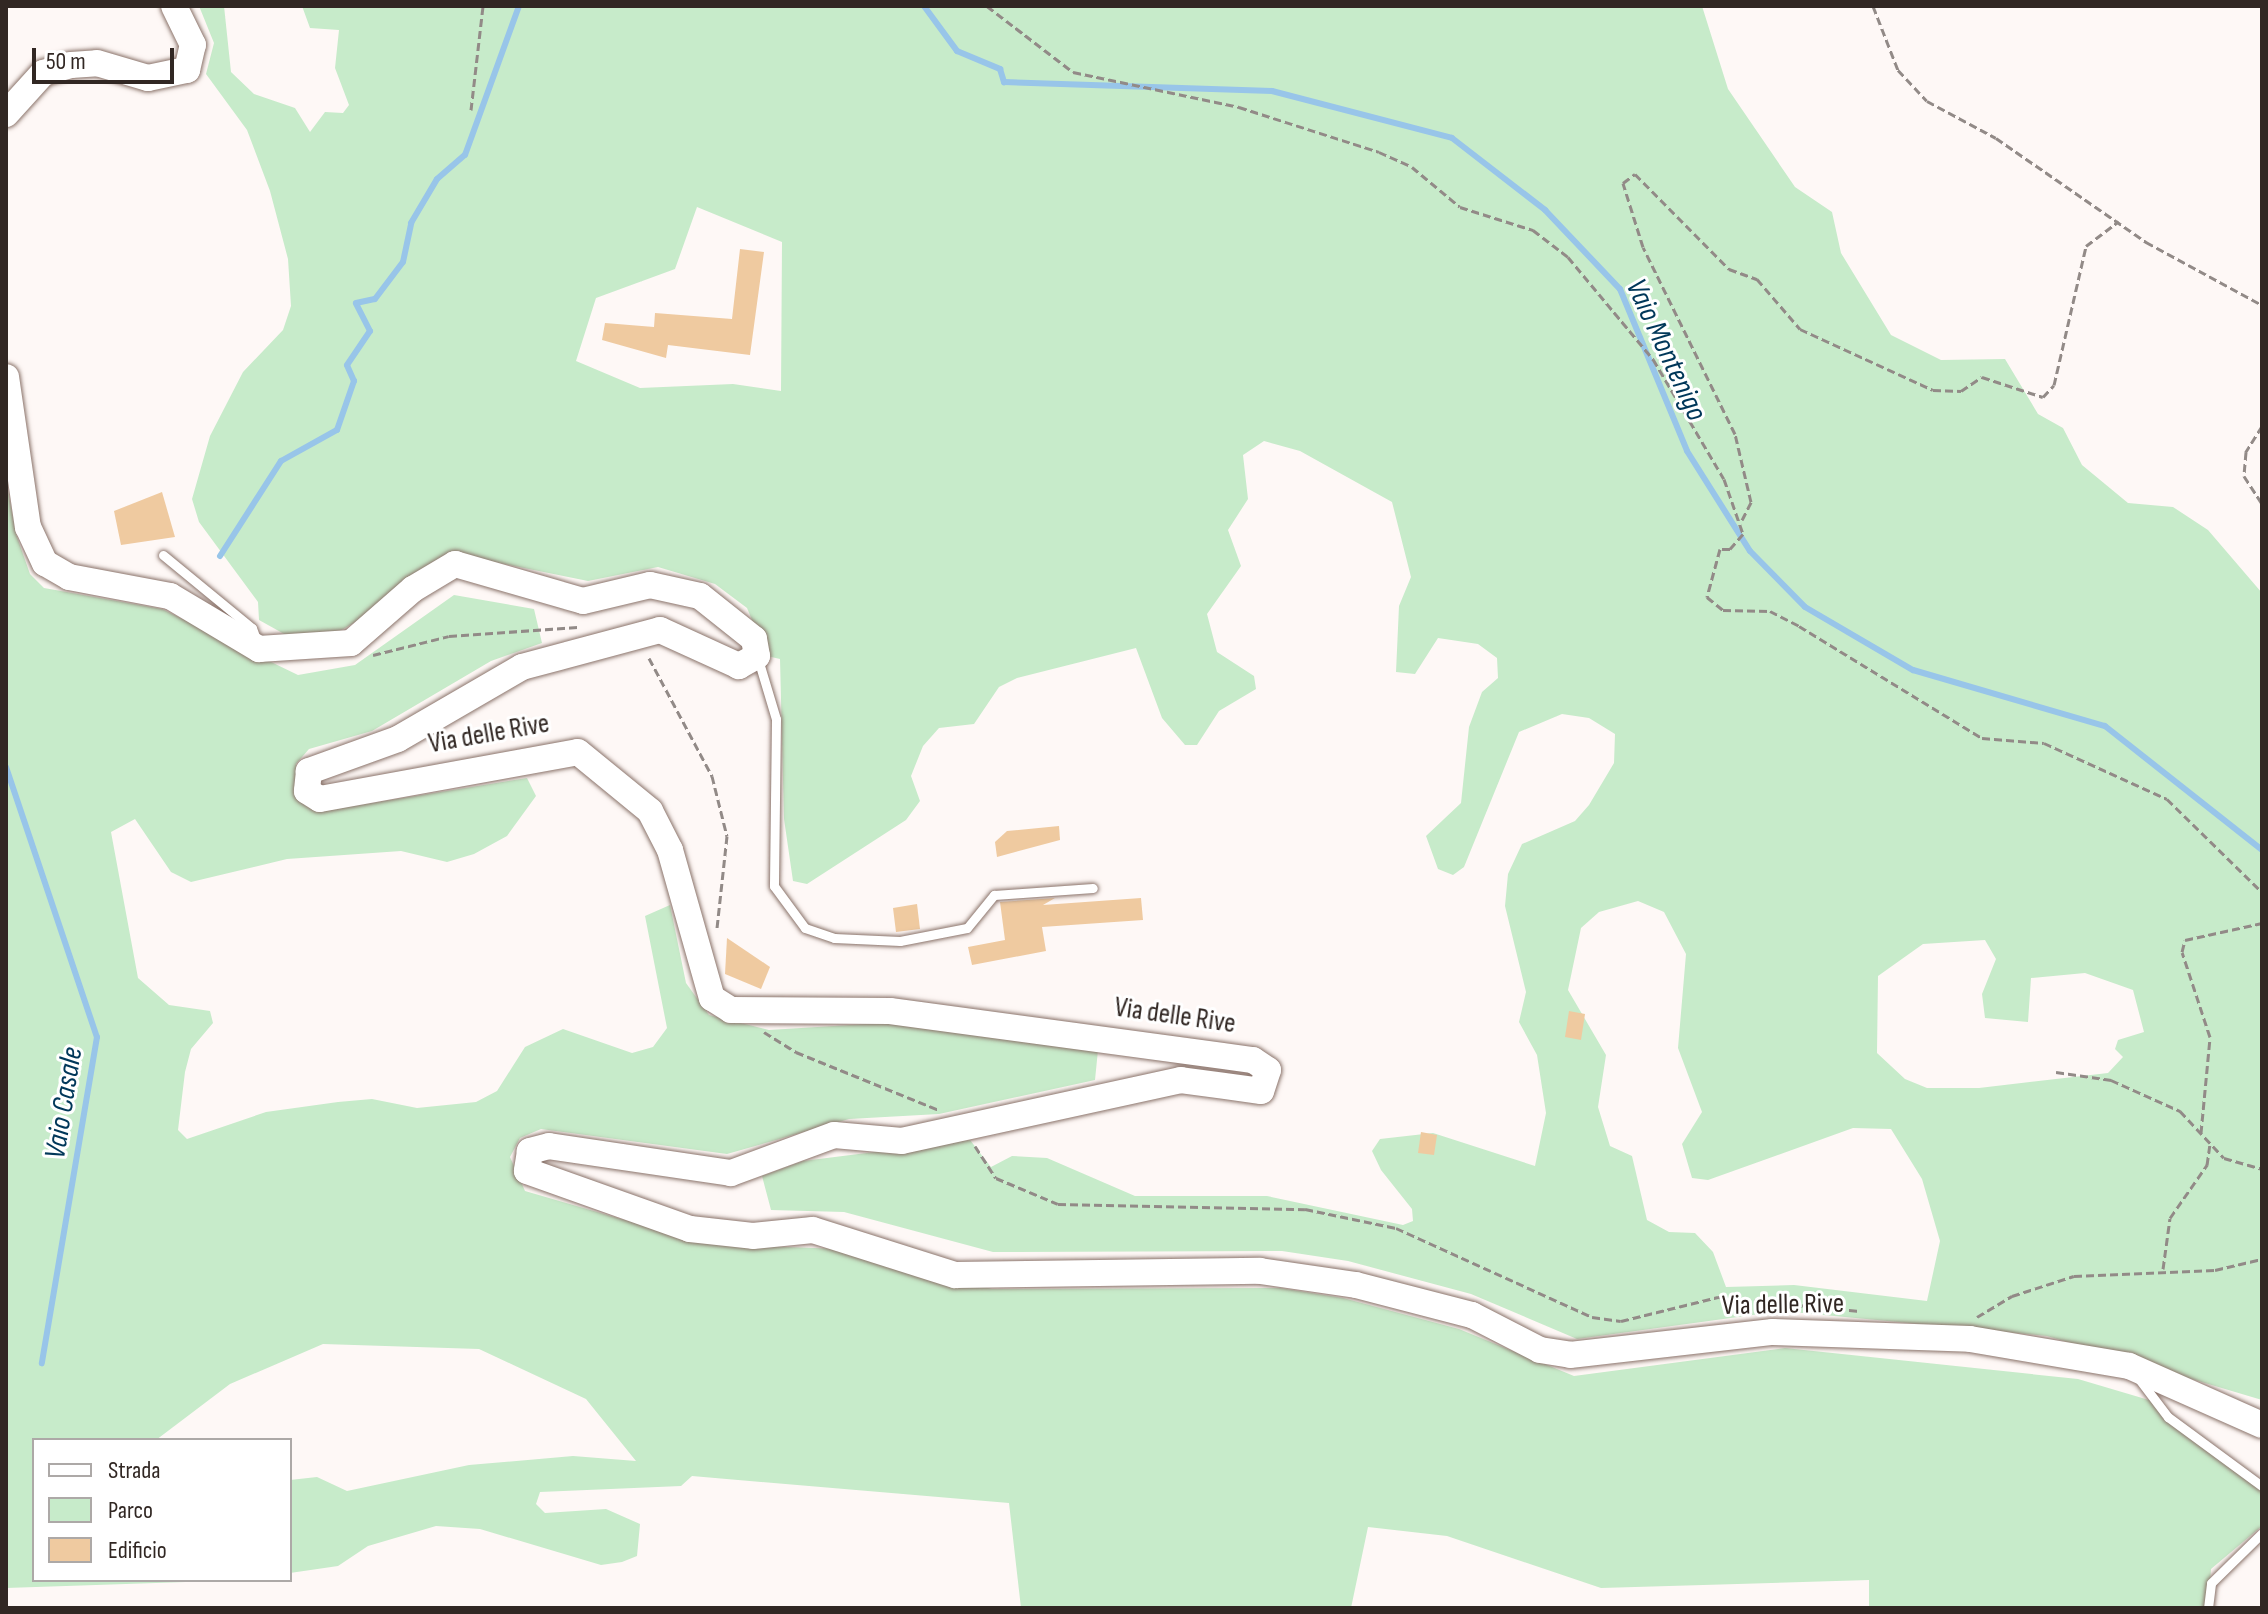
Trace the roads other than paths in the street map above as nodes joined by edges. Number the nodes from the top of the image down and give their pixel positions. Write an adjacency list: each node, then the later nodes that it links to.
1 (174, 6): 2 (street)
2 (6, 114)
3 (6, 377): 5 (street)
4 (163, 555): 5 (lane)
5 (259, 649): 6 (street)
6 (757, 656): 7 (lane); 8 (street, Via delle Rive)
7 (1093, 888)
8 (2129, 1366): 9 (street, Via delle Rive); 10 (lane)
9 (2262, 1425)
10 (2262, 1486)
11 (2262, 1533): 12 (lane)
12 (2208, 1608)

